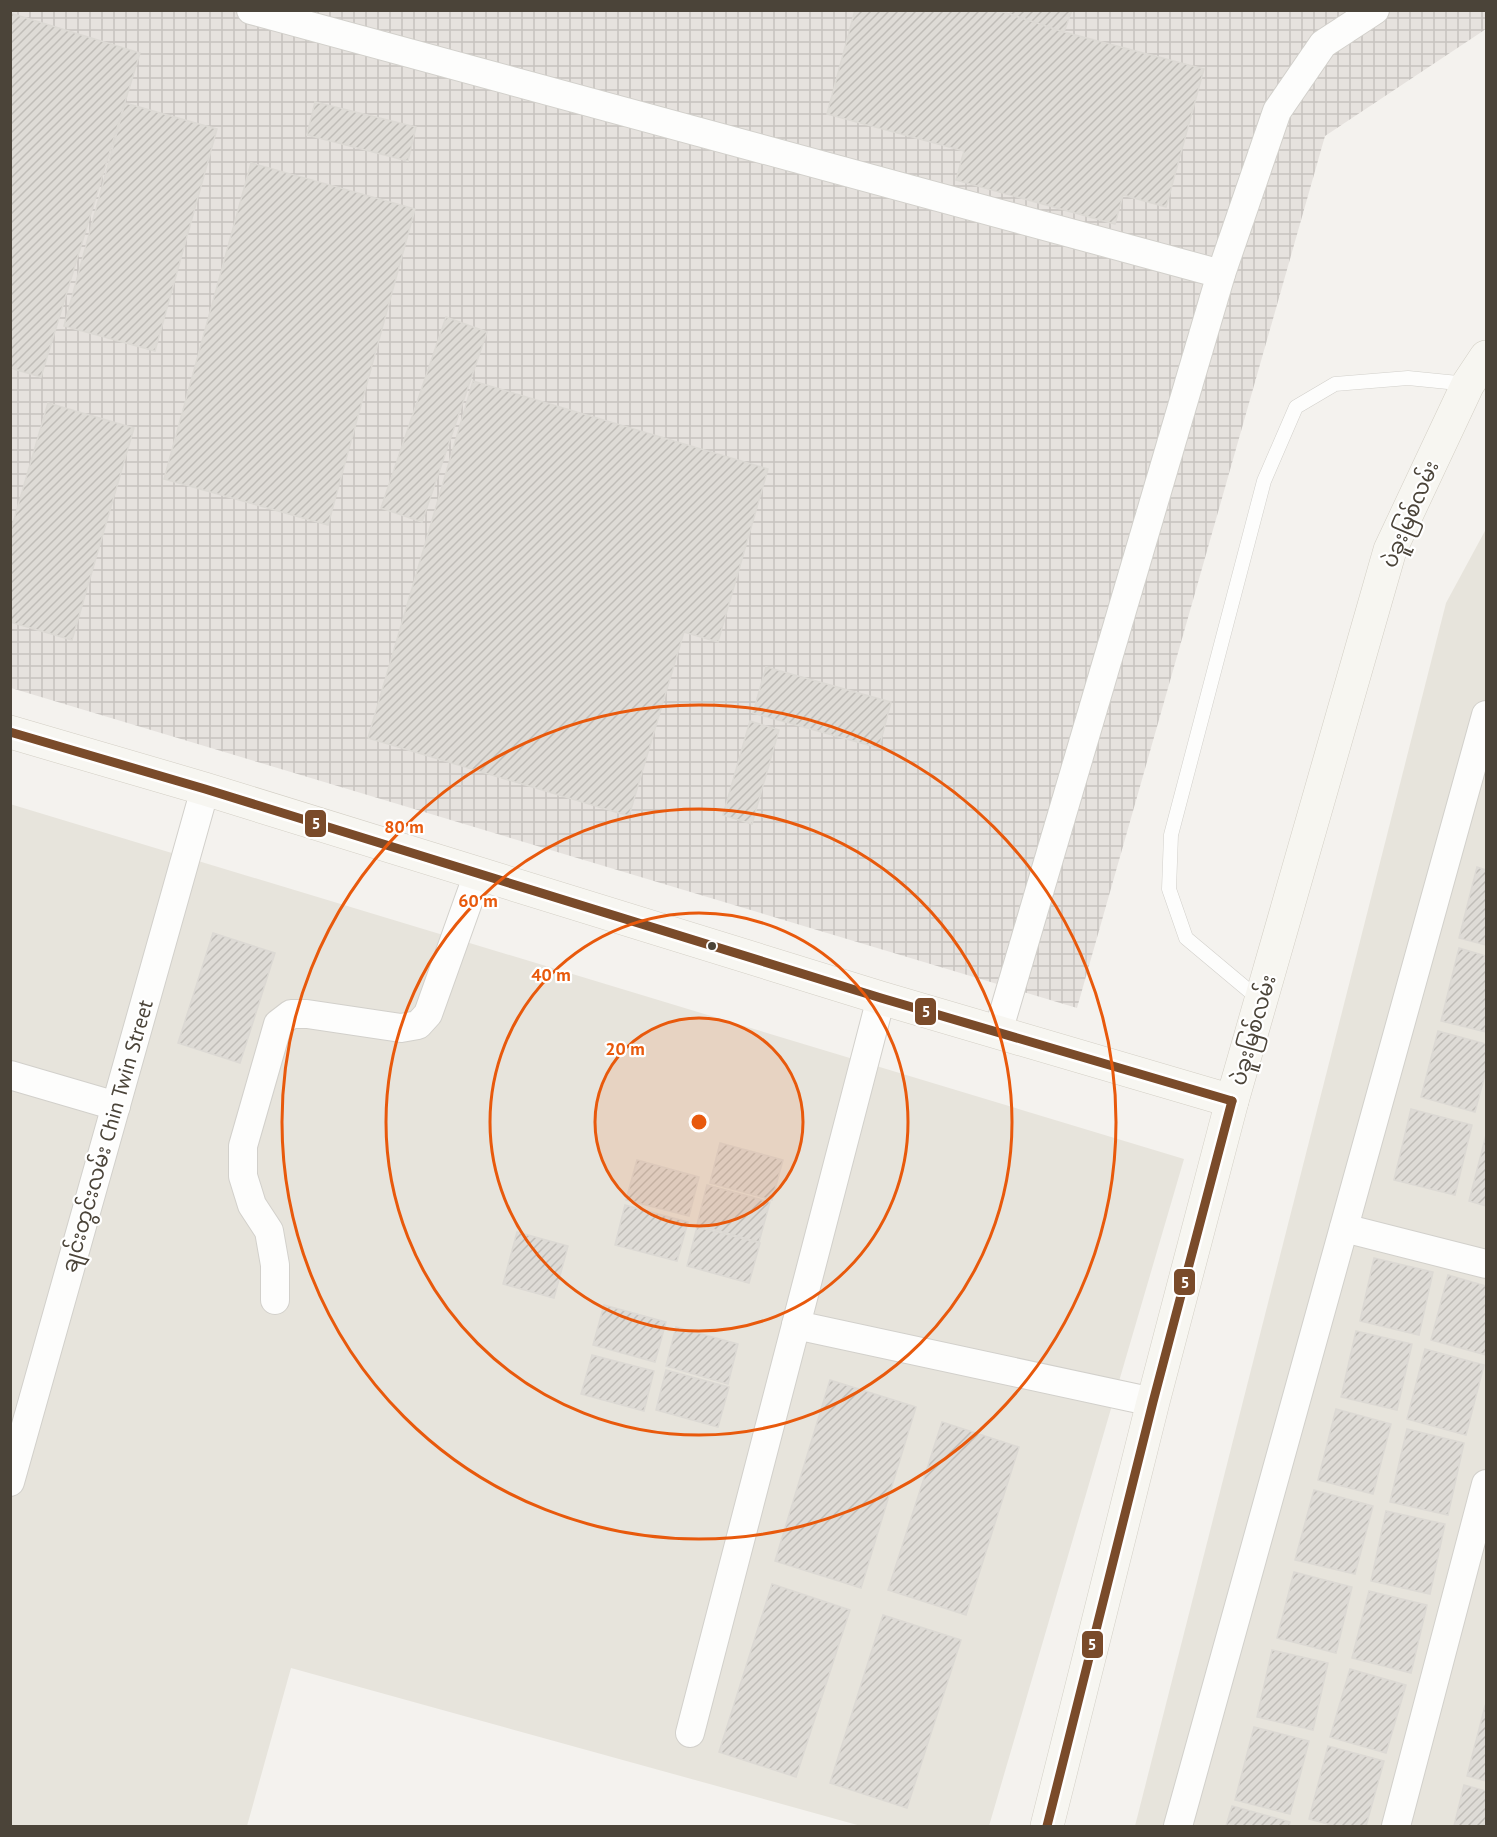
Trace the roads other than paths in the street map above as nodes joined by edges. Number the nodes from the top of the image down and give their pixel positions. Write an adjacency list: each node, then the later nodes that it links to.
1 (251, 10): 3 (street)
2 (1375, 10): 3 (street)
3 (1221, 274): 12 (street)
4 (1486, 357): 5 (main road, ပဲခူးမြစ်လမ်း)
5 (1468, 384): 11 (main road, ပဲခူးမြစ်လမ်း); 11 (lane)
6 (1486, 715): 16 (street)
7 (10, 732): 8 (main road)
8 (204, 789): 9 (main road); 15 (street, ချင်းတွင်းလမ်း Chin Twin Street)
9 (478, 874): 10 (main road); 18 (street)
10 (881, 998): 12 (main road); 19 (street)
11 (1261, 1001): 14 (main road, ပဲခူးမြစ်လမ်း)
12 (998, 1032): 14 (main road)
13 (10, 1075): 15 (street)
14 (1232, 1101): 20 (main road, ပဲခူးမြစ်လမ်း)
15 (116, 1106): 21 (street, ချင်းတွင်းလမ်း Chin Twin Street)
16 (1344, 1228): 17 (street); 25 (street)
17 (1486, 1264)
18 (275, 1300)
19 (796, 1325): 20 (street); 23 (street)
20 (1153, 1402): 24 (main road, ပဲခူးမြစ်လမ်း)
21 (10, 1482)
22 (1486, 1484): 26 (street)
23 (690, 1733)
24 (1047, 1827)
25 (1178, 1827)
26 (1396, 1827)

